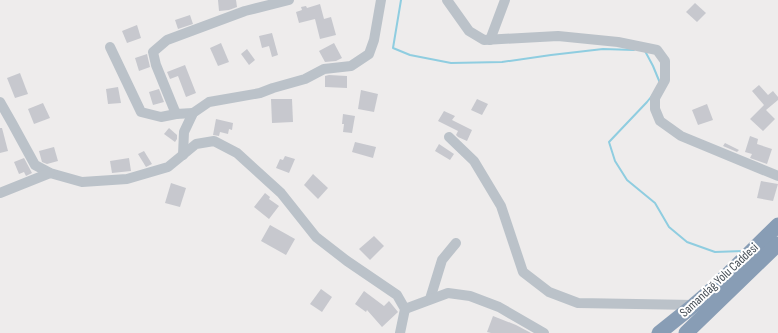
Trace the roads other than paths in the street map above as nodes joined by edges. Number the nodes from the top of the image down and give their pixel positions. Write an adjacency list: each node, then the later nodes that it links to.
1 (289, 0): 9 (street)
2 (381, 0): 8 (street)
3 (447, 0): 5 (street)
4 (505, 0): 5 (street)
5 (490, 40): 13 (street)
6 (110, 48): 9 (street)
7 (0, 102): 12 (street)
8 (193, 113): 9 (street); 11 (street)
9 (176, 114)
10 (449, 137): 19 (street)
11 (183, 155): 12 (street); 20 (street)
12 (50, 173): 14 (street)
13 (778, 176)
14 (0, 193)
15 (778, 225): 16 (highway, Samandağ Yolu Caddesi)
16 (772, 240): 19 (highway, Samandağ Yolu Caddesi); 24 (highway, Samandağ Yolu Caddesi)
17 (456, 243): 18 (street)
18 (430, 300): 20 (street); 22 (street)
19 (694, 305): 23 (highway, Samandağ Yolu Caddesi)
20 (405, 309): 21 (street)
21 (400, 333)
22 (544, 333)
23 (659, 333)
24 (686, 333)

